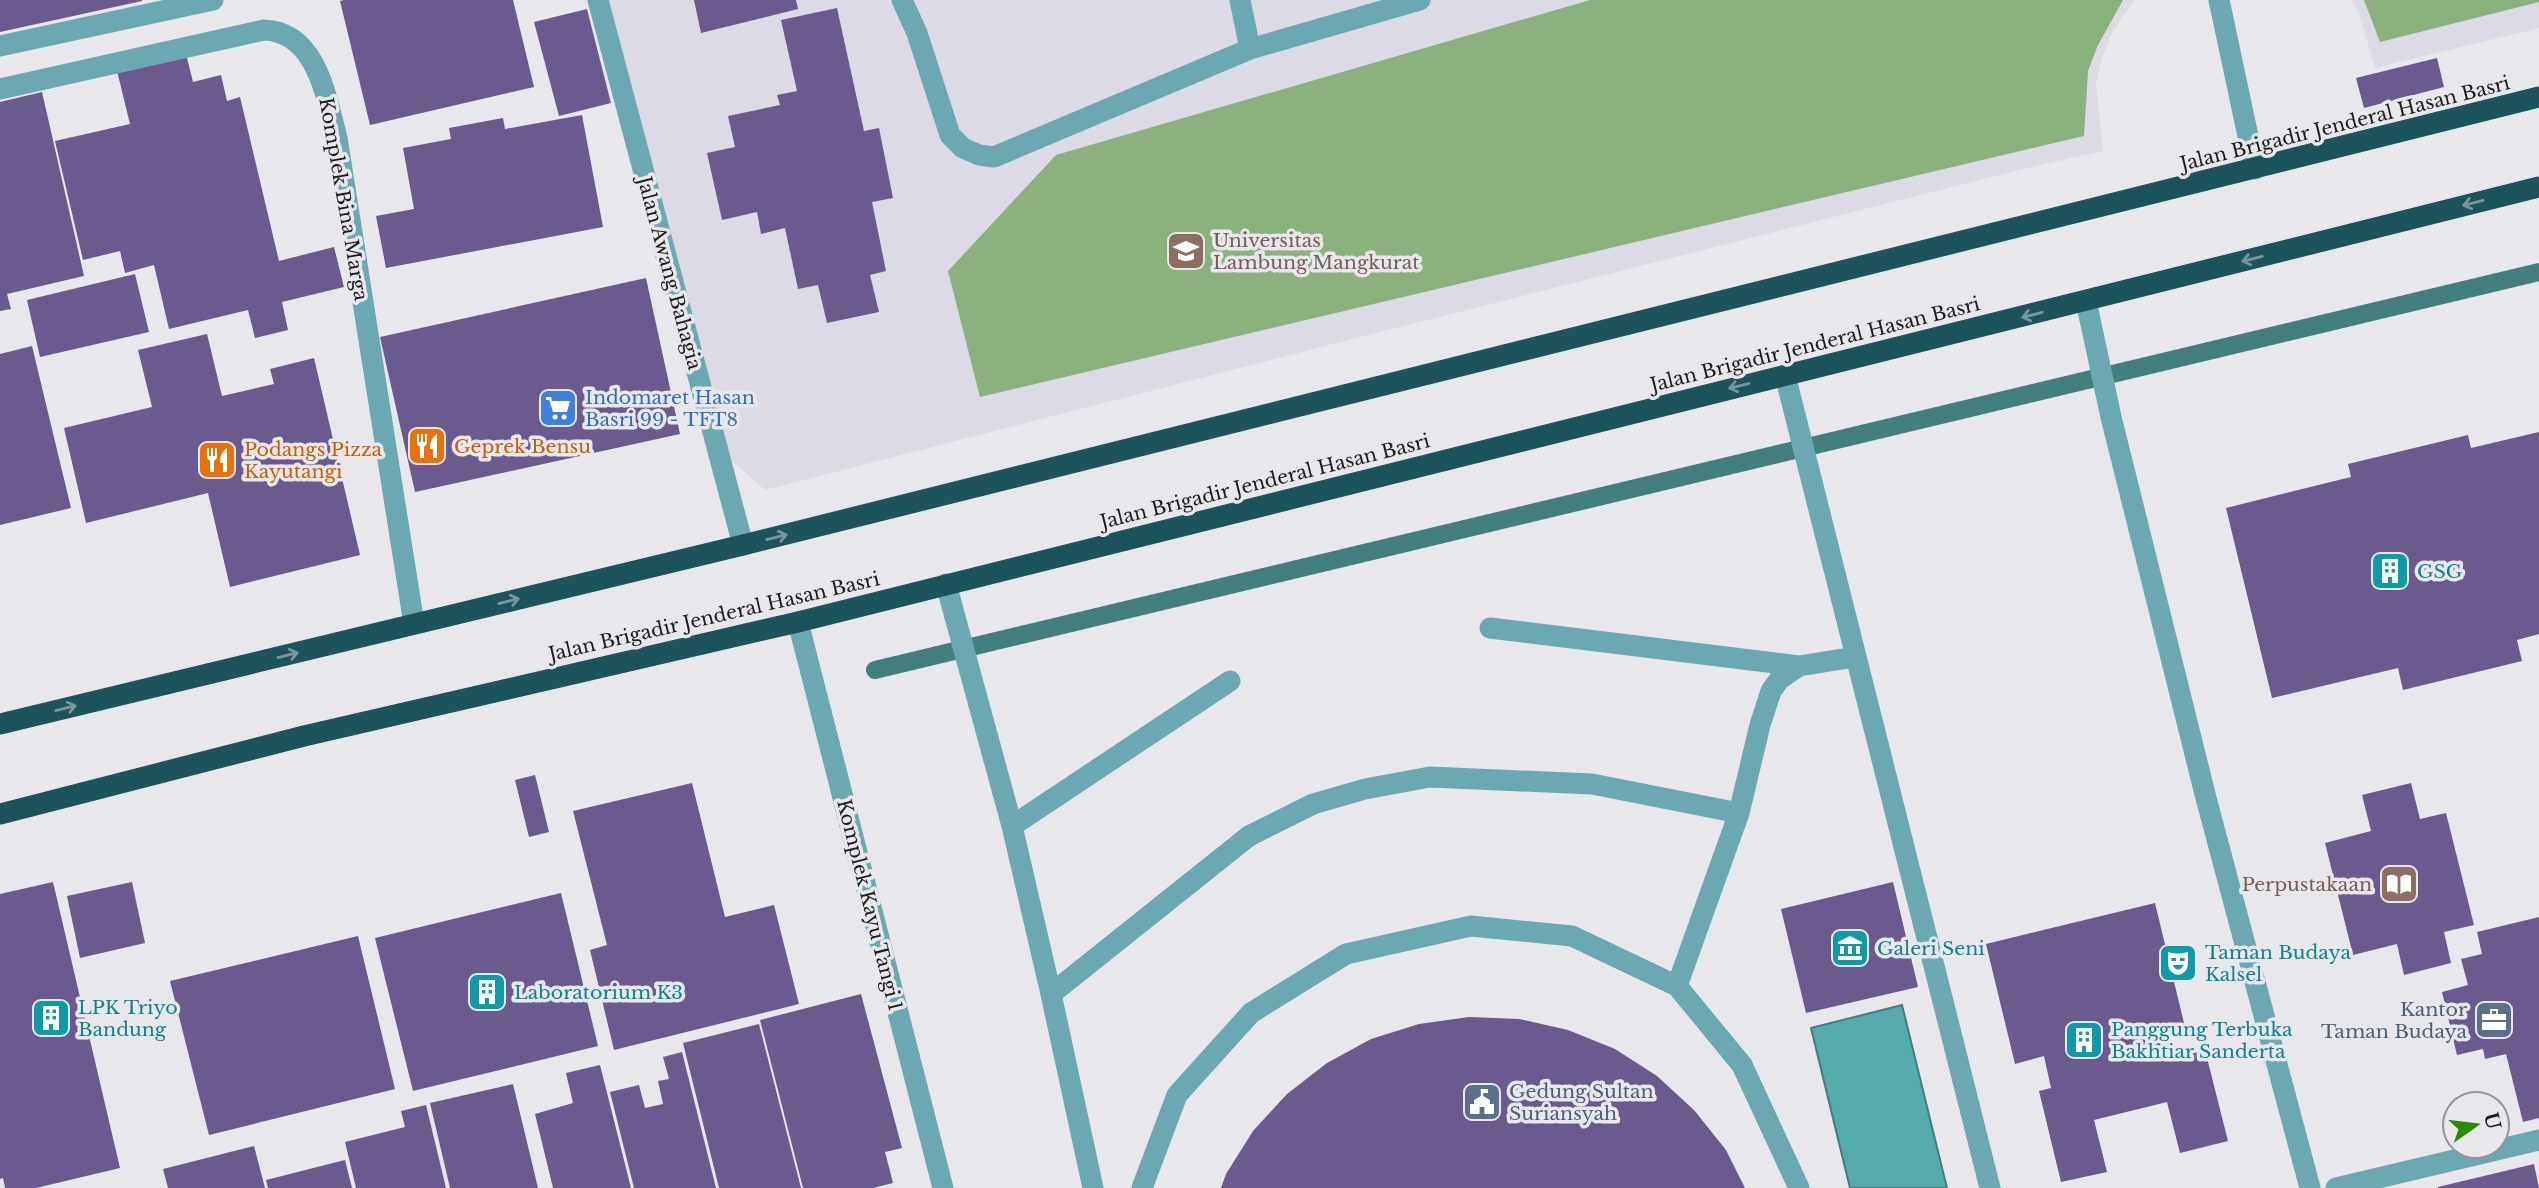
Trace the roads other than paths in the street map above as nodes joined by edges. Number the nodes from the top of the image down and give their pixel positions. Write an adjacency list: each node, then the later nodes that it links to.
1 (213, 0): 7 (street)
2 (598, 0): 15 (street, Jalan Awang Bahagia)
3 (902, 0): 8 (street)
4 (1240, 0): 8 (street)
5 (1419, 0): 8 (street)
6 (2219, 0): 11 (street)
7 (0, 46)
8 (1250, 49)
9 (0, 89): 18 (street, Komplek Bina Marga)
10 (2539, 97): 11 (highway, Jalan Brigadir Jenderal Hasan Basri)
11 (2255, 169): 15 (highway, Jalan Brigadir Jenderal Hasan Basri, one-way to 11)
12 (2539, 187): 13 (highway, Jalan Brigadir Jenderal Hasan Basri, one-way to 13)
13 (2086, 302): 14 (highway, Jalan Brigadir Jenderal Hasan Basri, one-way to 14); 35 (street)
14 (1785, 374): 16 (highway, Jalan Brigadir Jenderal Hasan Basri, one-way to 16); 20 (street)
15 (743, 545): 18 (highway, Jalan Brigadir Jenderal Hasan Basri, one-way to 15)
16 (946, 584): 17 (highway, Jalan Brigadir Jenderal Hasan Basri); 26 (street)
17 (798, 621): 25 (highway, Jalan Brigadir Jenderal Hasan Basri); 30 (street, Komplek Kayu Tangi 1)
18 (414, 624): 23 (highway, Jalan Brigadir Jenderal Hasan Basri, one-way to 18)
19 (1490, 628): 21 (street)
20 (1855, 657): 21 (street); 34 (street)
21 (1799, 666): 24 (street)
22 (1230, 681): 26 (street)
23 (0, 724)
24 (1739, 813): 27 (street); 28 (street)
25 (0, 814)
26 (1012, 826): 28 (street)
27 (1677, 986): 32 (street); 33 (street)
28 (1052, 994): 31 (street)
29 (2539, 1140): 36 (street)
30 (943, 1188)
31 (1093, 1188)
32 (1142, 1188)
33 (1799, 1188)
34 (1990, 1188)
35 (2309, 1188)
36 (2336, 1188)

